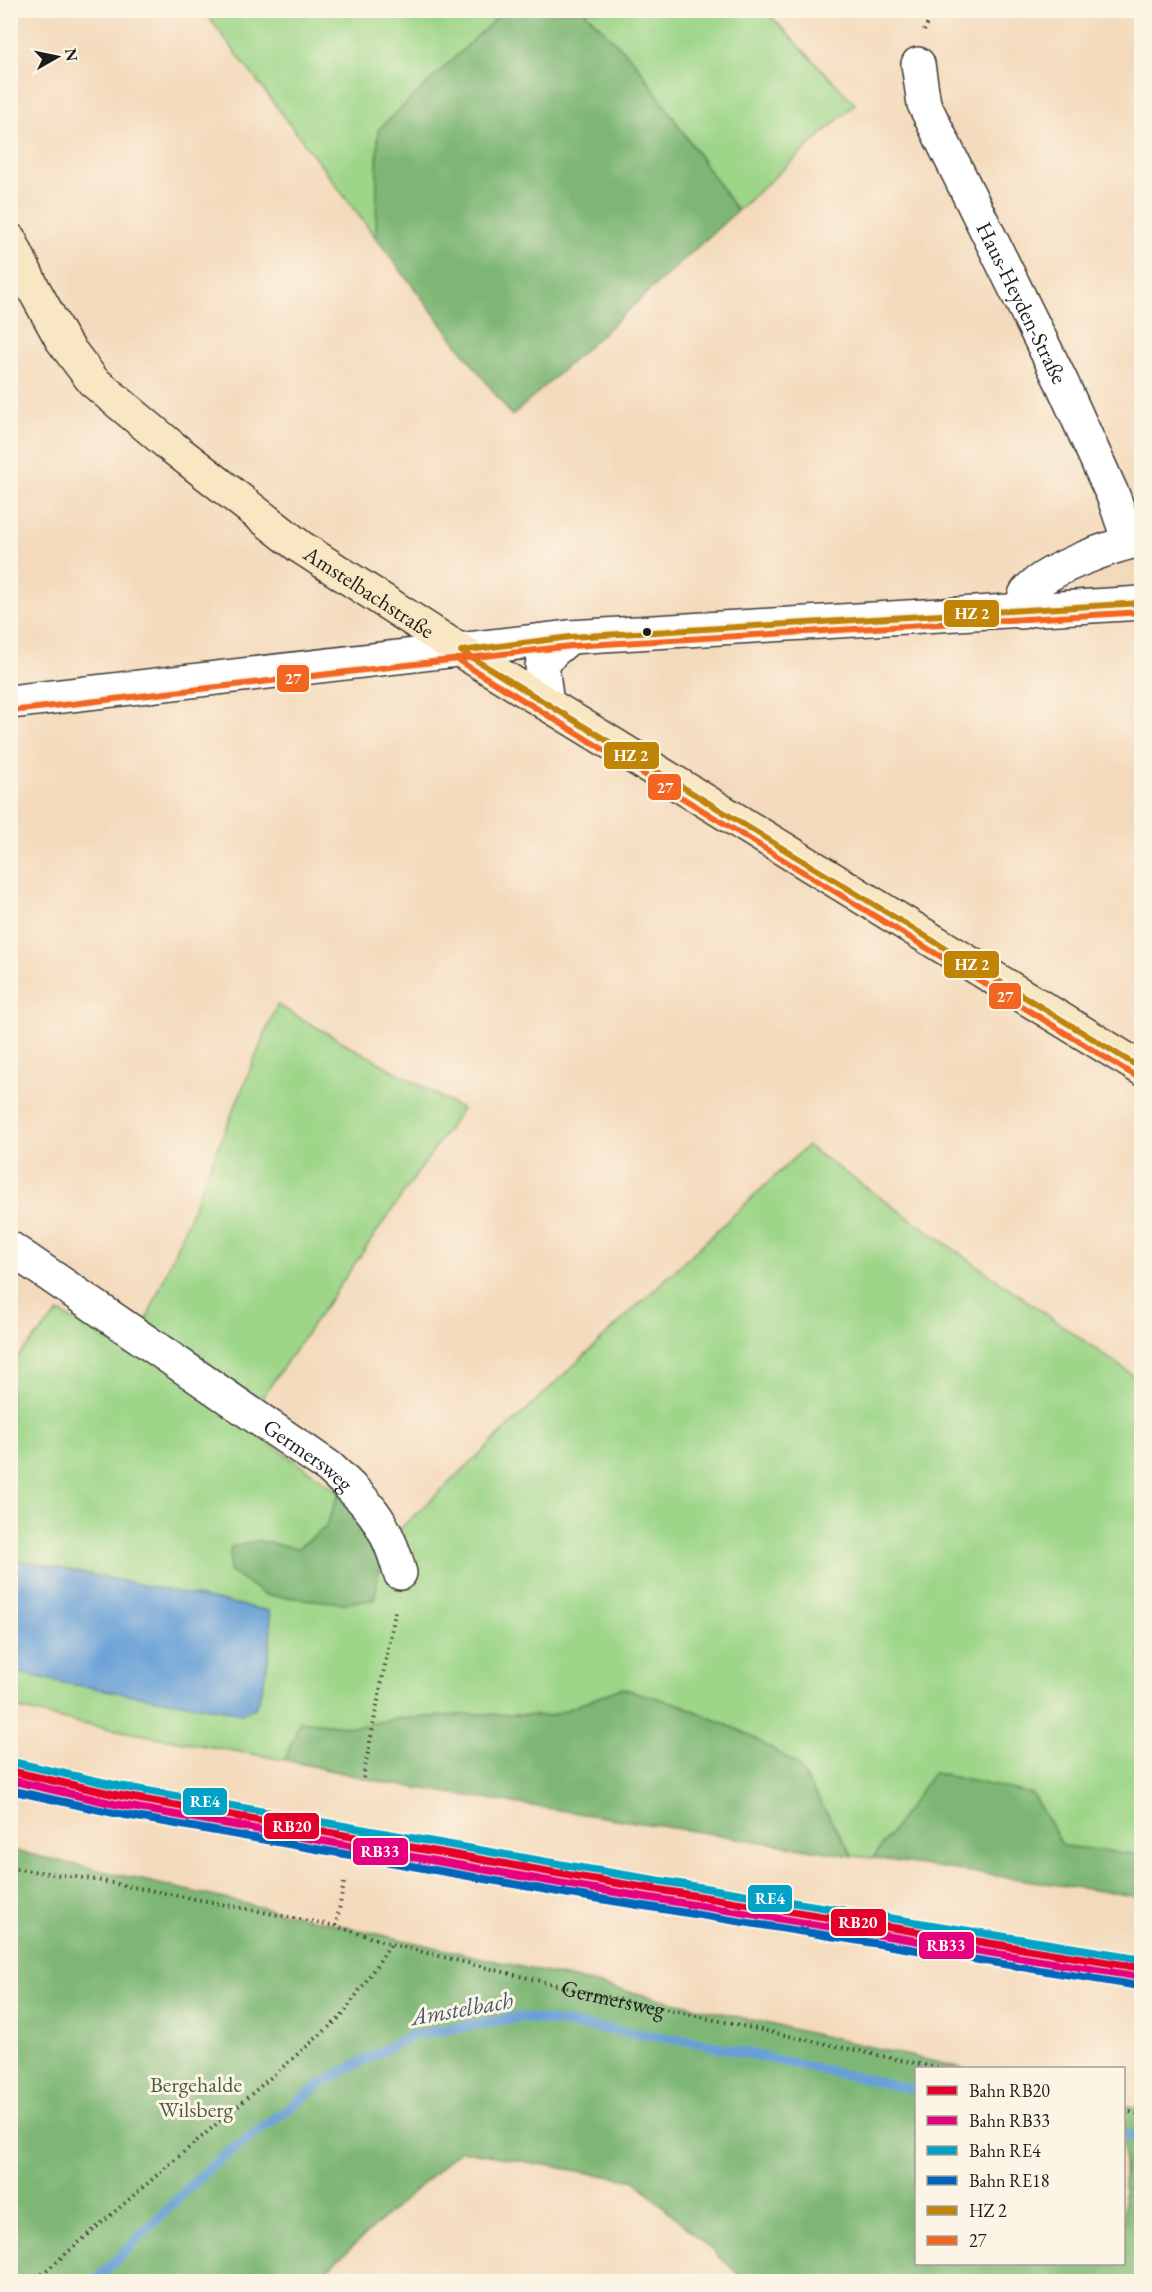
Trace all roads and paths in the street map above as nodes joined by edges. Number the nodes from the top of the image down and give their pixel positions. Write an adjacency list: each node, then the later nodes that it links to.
1 (918, 64): 3 (street, Haus-Heyden-Straße)
2 (10, 240): 7 (street, Amstelbachstraße)
3 (1135, 541): 5 (street, Haus-Heyden-Straße)
4 (1142, 603): 5 (street)
5 (1022, 612): 6 (street)
6 (570, 638): 7 (street); 9 (street)
7 (460, 651): 8 (street); 9 (street, Amstelbachstraße)
8 (10, 702)
9 (547, 704): 10 (street, Amstelbachstraße)
10 (1142, 1069)
11 (10, 1248): 12 (street, Germersweg)
12 (400, 1573): 13 (path)
13 (363, 1778)
14 (10, 1868): 16 (path, Germersweg)
15 (344, 1883): 16 (path)
16 (336, 1926): 17 (path, Germersweg)
17 (391, 1944): 18 (path, Germersweg); 21 (path)
18 (933, 2067)
19 (1125, 2111): 20 (path)
20 (1142, 2114)
21 (33, 2282)

